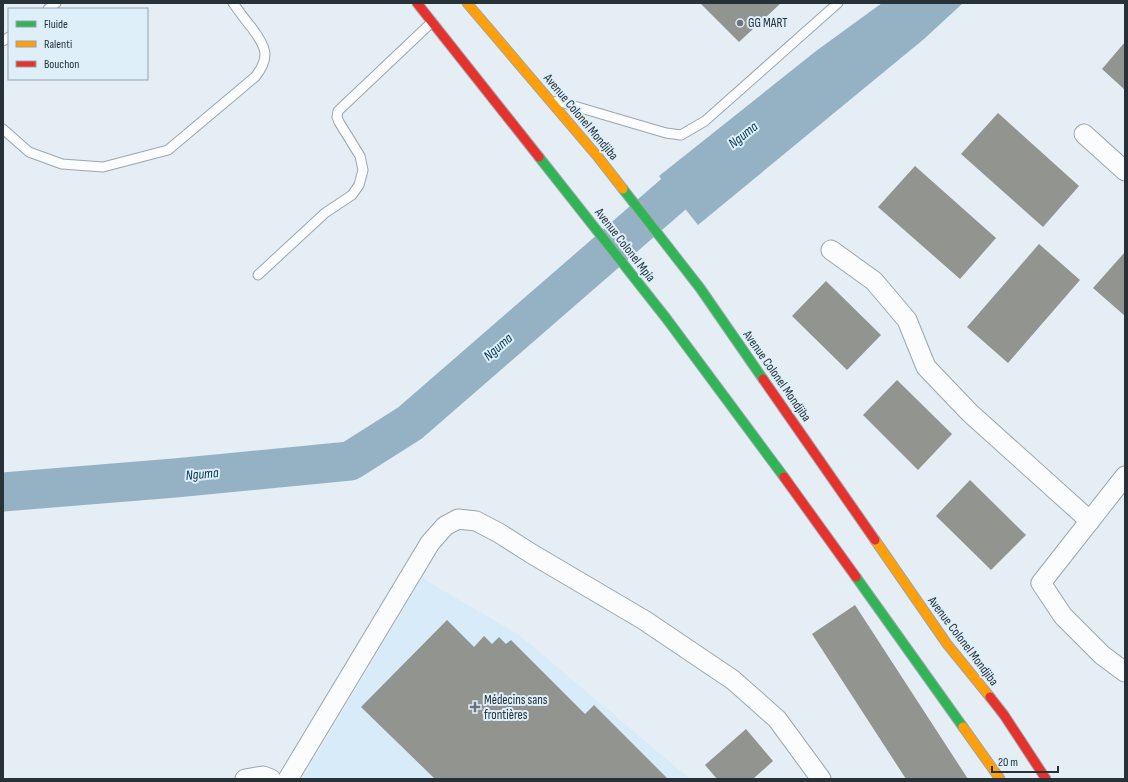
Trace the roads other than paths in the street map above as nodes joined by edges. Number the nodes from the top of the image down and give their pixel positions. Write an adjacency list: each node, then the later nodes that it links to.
1 (233, 3): 7 (lane)
2 (417, 3): 5 (main road)
3 (467, 3): 6 (main road, Avenue Colonel Mondjiba)
4 (838, 3): 6 (lane)
5 (432, 22): 11 (lane); 19 (main road, Avenue Colonel Mpia)
6 (548, 98): 20 (main road, Avenue Colonel Mondjiba)
7 (3, 130)
8 (1084, 134): 9 (street)
9 (1125, 171)
10 (831, 250): 13 (street)
11 (258, 275)
12 (1125, 476): 13 (street)
13 (1090, 522): 14 (street)
14 (1125, 672)
15 (244, 779): 16 (street)
16 (271, 779)
17 (288, 779): 18 (street)
18 (821, 779)
19 (1000, 779)
20 (1046, 779)

